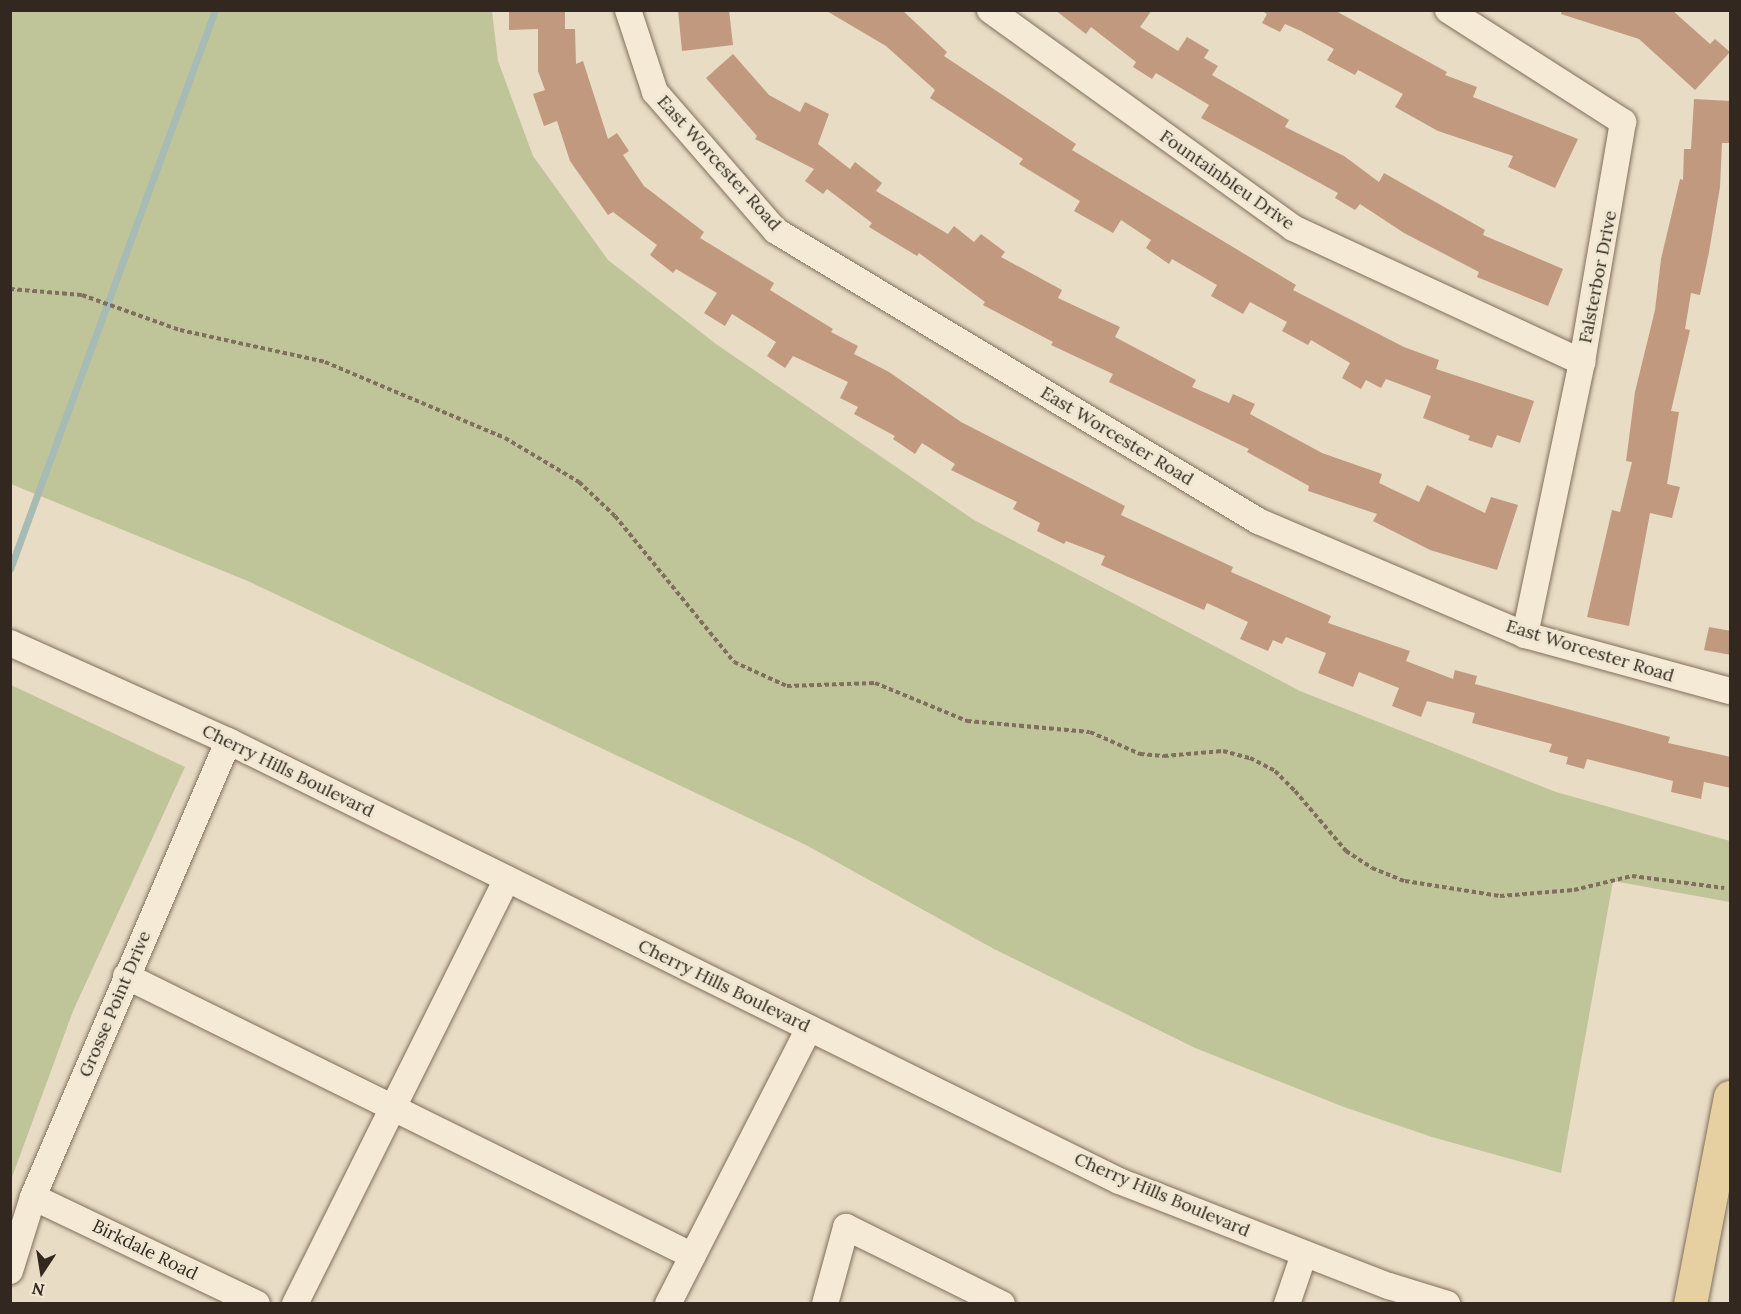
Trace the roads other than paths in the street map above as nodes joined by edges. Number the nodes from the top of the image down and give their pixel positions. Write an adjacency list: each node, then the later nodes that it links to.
1 (628, 10): 5 (street, East Worcester Road)
2 (990, 10): 4 (street, Fountainbleu Drive)
3 (1448, 10): 4 (street, Falsterbor Drive)
4 (1581, 362): 5 (street, Falsterbor Drive)
5 (1525, 635): 7 (street, East Worcester Road)
6 (10, 643): 8 (street, Cherry Hills Boulevard)
7 (1731, 691)
8 (228, 741): 9 (street, Cherry Hills Boulevard); 10 (street, Grosse Point Drive)
9 (507, 879): 11 (street, Cherry Hills Boulevard); 13 (street)
10 (126, 976): 13 (street); 14 (street, Grosse Point Drive)
11 (810, 1028): 15 (street, Cherry Hills Boulevard); 16 (street)
12 (1731, 1097): 25 (main road)
13 (393, 1106): 16 (street); 19 (street)
14 (33, 1197): 17 (street, Grosse Point Drive); 18 (street, Birkdale Road)
15 (1304, 1254): 23 (street); 24 (street, Cherry Hills Boulevard)
16 (693, 1256): 20 (street)
17 (10, 1271)
18 (257, 1304)
19 (295, 1304)
20 (668, 1304)
21 (825, 1304): 22 (street)
22 (1002, 1304)
23 (1287, 1304)
24 (1448, 1304)
25 (1690, 1304)

